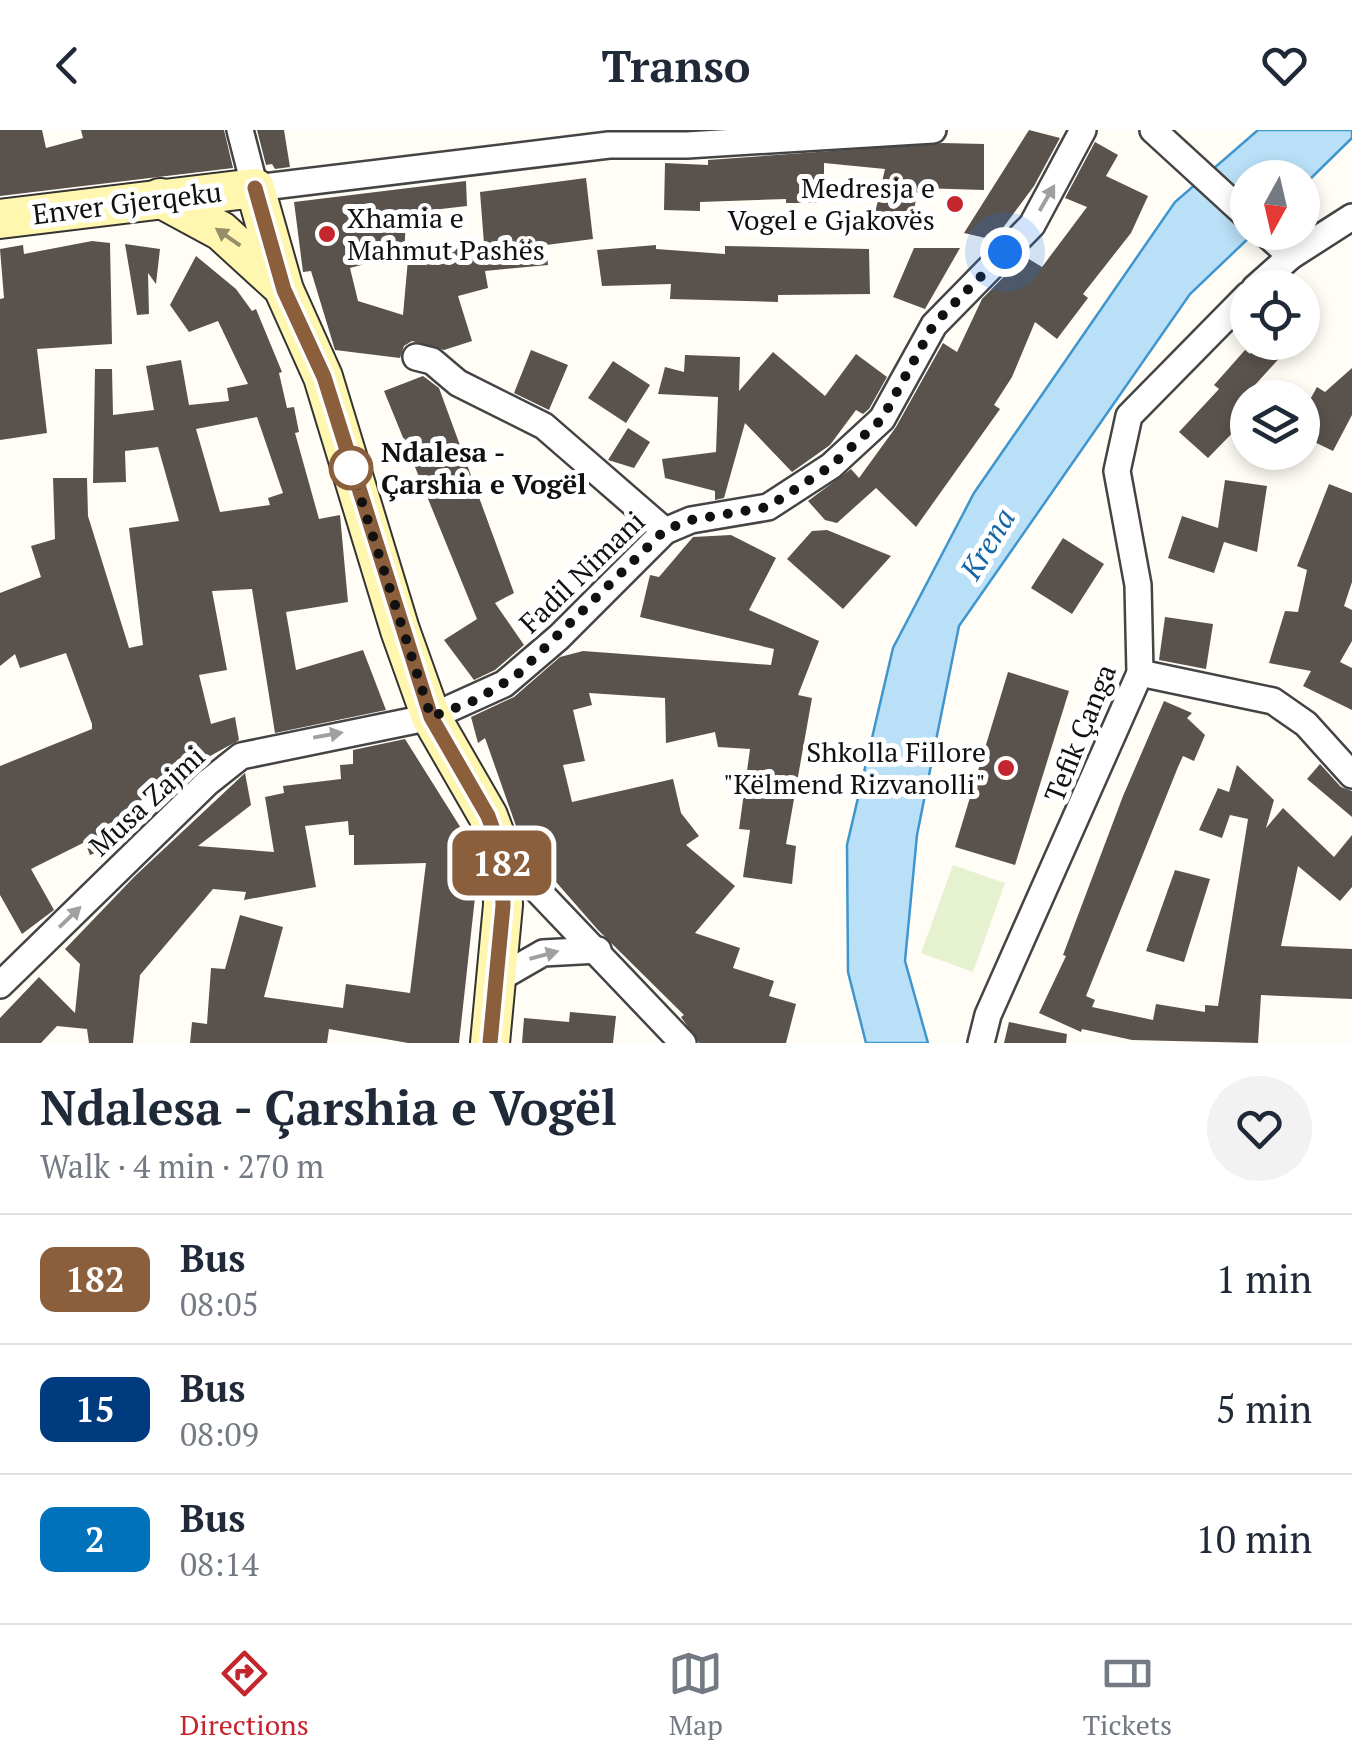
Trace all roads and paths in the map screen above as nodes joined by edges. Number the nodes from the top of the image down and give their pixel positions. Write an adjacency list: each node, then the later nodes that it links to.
1 (240, 130): 5 (street)
2 (934, 130): 5 (street)
3 (1083, 130): 16 (street, Fadil Nimani, one-way to 3)
4 (1153, 130): 7 (street)
5 (255, 188): 6 (main road, Enver Gjerqeku); 13 (main road)
6 (160, 198): 9 (main road, Enver Gjerqeku); 13 (main road, one-way to 6)
7 (1230, 200)
8 (1352, 217): 11 (street)
9 (0, 220)
10 (1284, 250): 11 (street)
11 (1291, 256): 12 (street)
12 (1275, 270)
13 (284, 290): 18 (main road)
14 (1230, 313): 17 (street, Tefik Çanga)
15 (416, 357): 16 (street)
16 (665, 530): 18 (street, Fadil Nimani)
17 (1140, 673): 19 (street); 26 (street, Tefik Çanga)
18 (431, 717): 20 (main road); 23 (street, Musa Zajmi, one-way to 18)
19 (1352, 775)
20 (502, 854): 21 (street); 22 (main road)
21 (598, 950): 22 (street, one-way to 21); 25 (street)
22 (496, 980): 24 (main road)
23 (0, 985)
24 (490, 1043)
25 (683, 1043)
26 (981, 1043)

